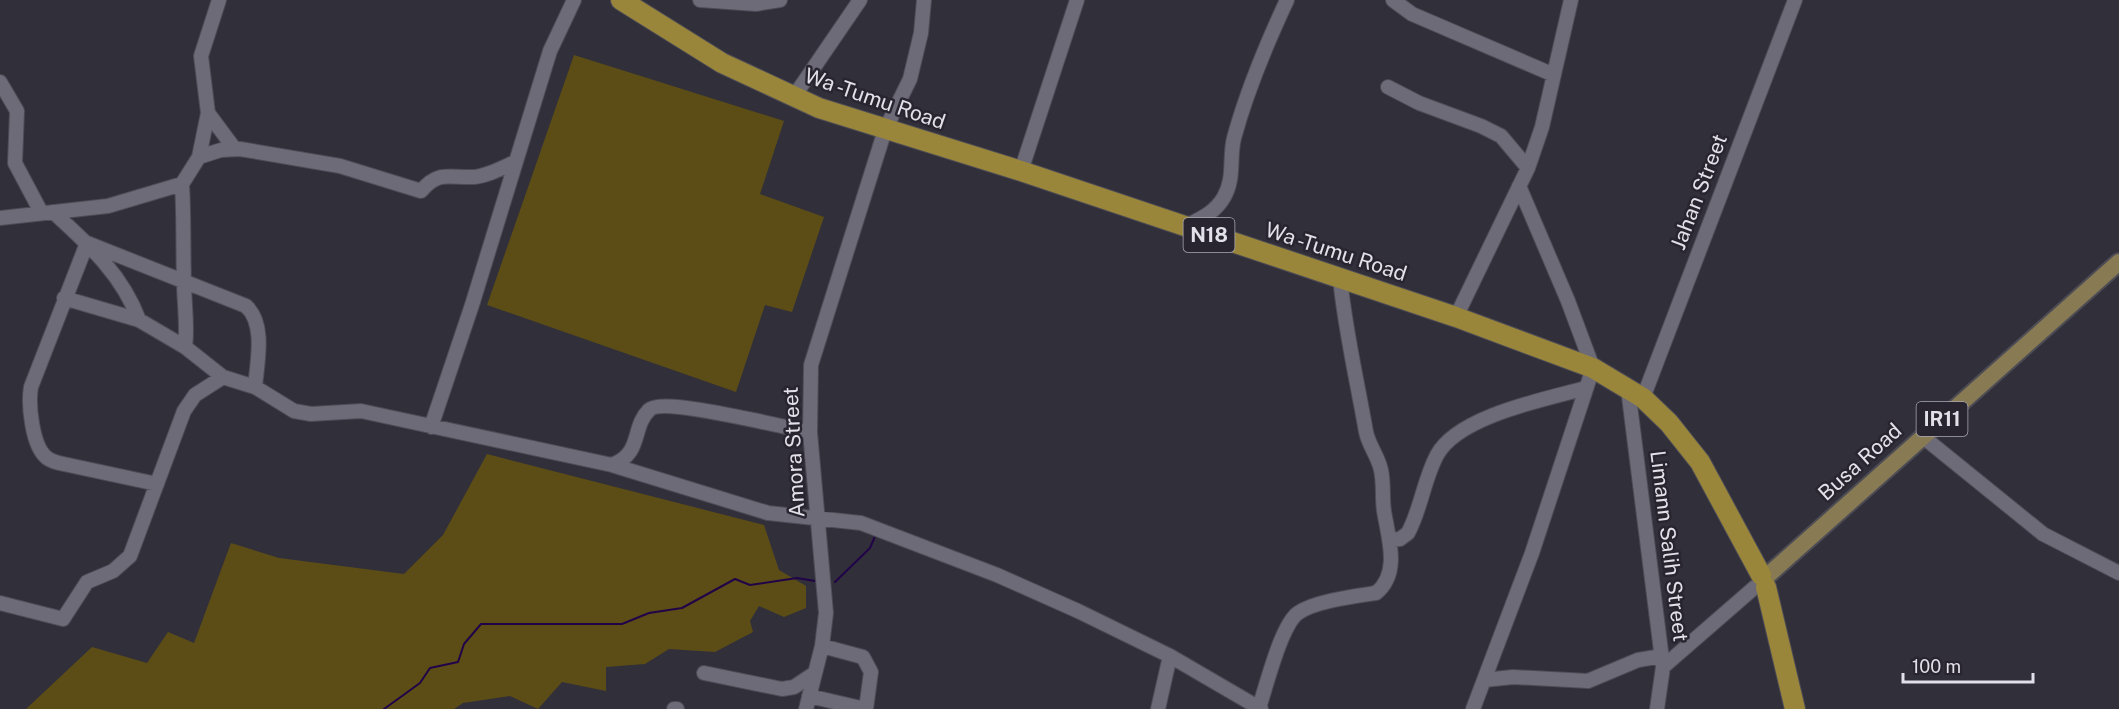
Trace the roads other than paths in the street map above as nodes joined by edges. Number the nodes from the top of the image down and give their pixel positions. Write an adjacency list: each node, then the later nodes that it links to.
1 (219, 0): 17 (street)
2 (574, 0): 21 (street)
3 (621, 0): 16 (highway, Wa -Tumu Road / N18)
4 (700, 0): 5 (street)
5 (780, 0)
6 (860, 0): 16 (street)
7 (924, 0): 18 (street, Amora Street)
8 (1077, 0): 23 (street)
9 (1393, 0): 13 (street)
10 (1571, 0): 13 (street)
11 (1795, 0): 41 (street, Jahan Street)
12 (1282, 3): 28 (street)
13 (1554, 75): 22 (street)
14 (0, 82): 26 (street)
15 (1388, 87): 22 (street)
16 (793, 98): 18 (highway, Wa -Tumu Road / N18)
17 (208, 113): 19 (street); 20 (street)
18 (885, 130): 23 (highway, Wa -Tumu Road / N18); 43 (street, Amora Street)
19 (234, 148): 20 (street); 21 (street)
20 (199, 157): 24 (street)
21 (515, 162): 42 (street)
22 (1528, 168): 25 (street)
23 (1022, 171): 28 (highway, Wa -Tumu Road / N18)
24 (182, 184): 26 (street); 32 (street)
25 (1519, 186): 34 (street); 37 (street)
26 (47, 212): 27 (street); 29 (street)
27 (0, 218)
28 (1184, 226): 31 (highway, Wa -Tumu Road / N18)
29 (87, 243): 32 (street); 33 (street); 35 (street)
30 (2119, 262): 44 (main road, Busa Road / IR11)
31 (1340, 278): 34 (highway, Wa -Tumu Road / N18); 48 (street)
32 (183, 280): 36 (street); 39 (street)
33 (64, 298): 35 (street); 46 (street)
34 (1456, 316): 37 (highway, Wa -Tumu Road / N18)
35 (139, 320): 36 (street)
36 (185, 347): 38 (street)
37 (1593, 368): 40 (street); 41 (highway, Wa -Tumu Road / N18)
38 (223, 377): 39 (street); 46 (street)
39 (255, 387): 42 (street)
40 (1586, 388): 48 (street); 57 (street)
41 (1635, 394): 50 (highway, Wa -Tumu Road / N18); 54 (street, Limann Salih Street)
42 (431, 427): 45 (street)
43 (810, 432): 45 (street); 47 (street, Amora Street)
44 (1922, 436): 49 (street); 50 (main road, Busa Road / IR11)
45 (612, 465): 47 (street)
46 (157, 484): 51 (street)
47 (818, 517): 52 (street, Amora Street); 53 (street)
48 (1391, 540): 59 (street)
49 (2119, 573)
50 (1760, 582): 54 (street); 64 (highway, N18)
51 (0, 603)
52 (822, 646): 56 (street, Amora Street); 60 (street)
53 (1170, 656): 59 (street); 61 (street)
54 (1663, 662): 57 (street); 63 (street, Limann Salih Street)
55 (704, 673): 56 (street)
56 (814, 673): 58 (street, Amora Street)
57 (1484, 680): 62 (street)
58 (807, 702): 60 (street)
59 (1260, 708)
60 (866, 709)
61 (1158, 709)
62 (1473, 709)
63 (1657, 709)
64 (1795, 709)

